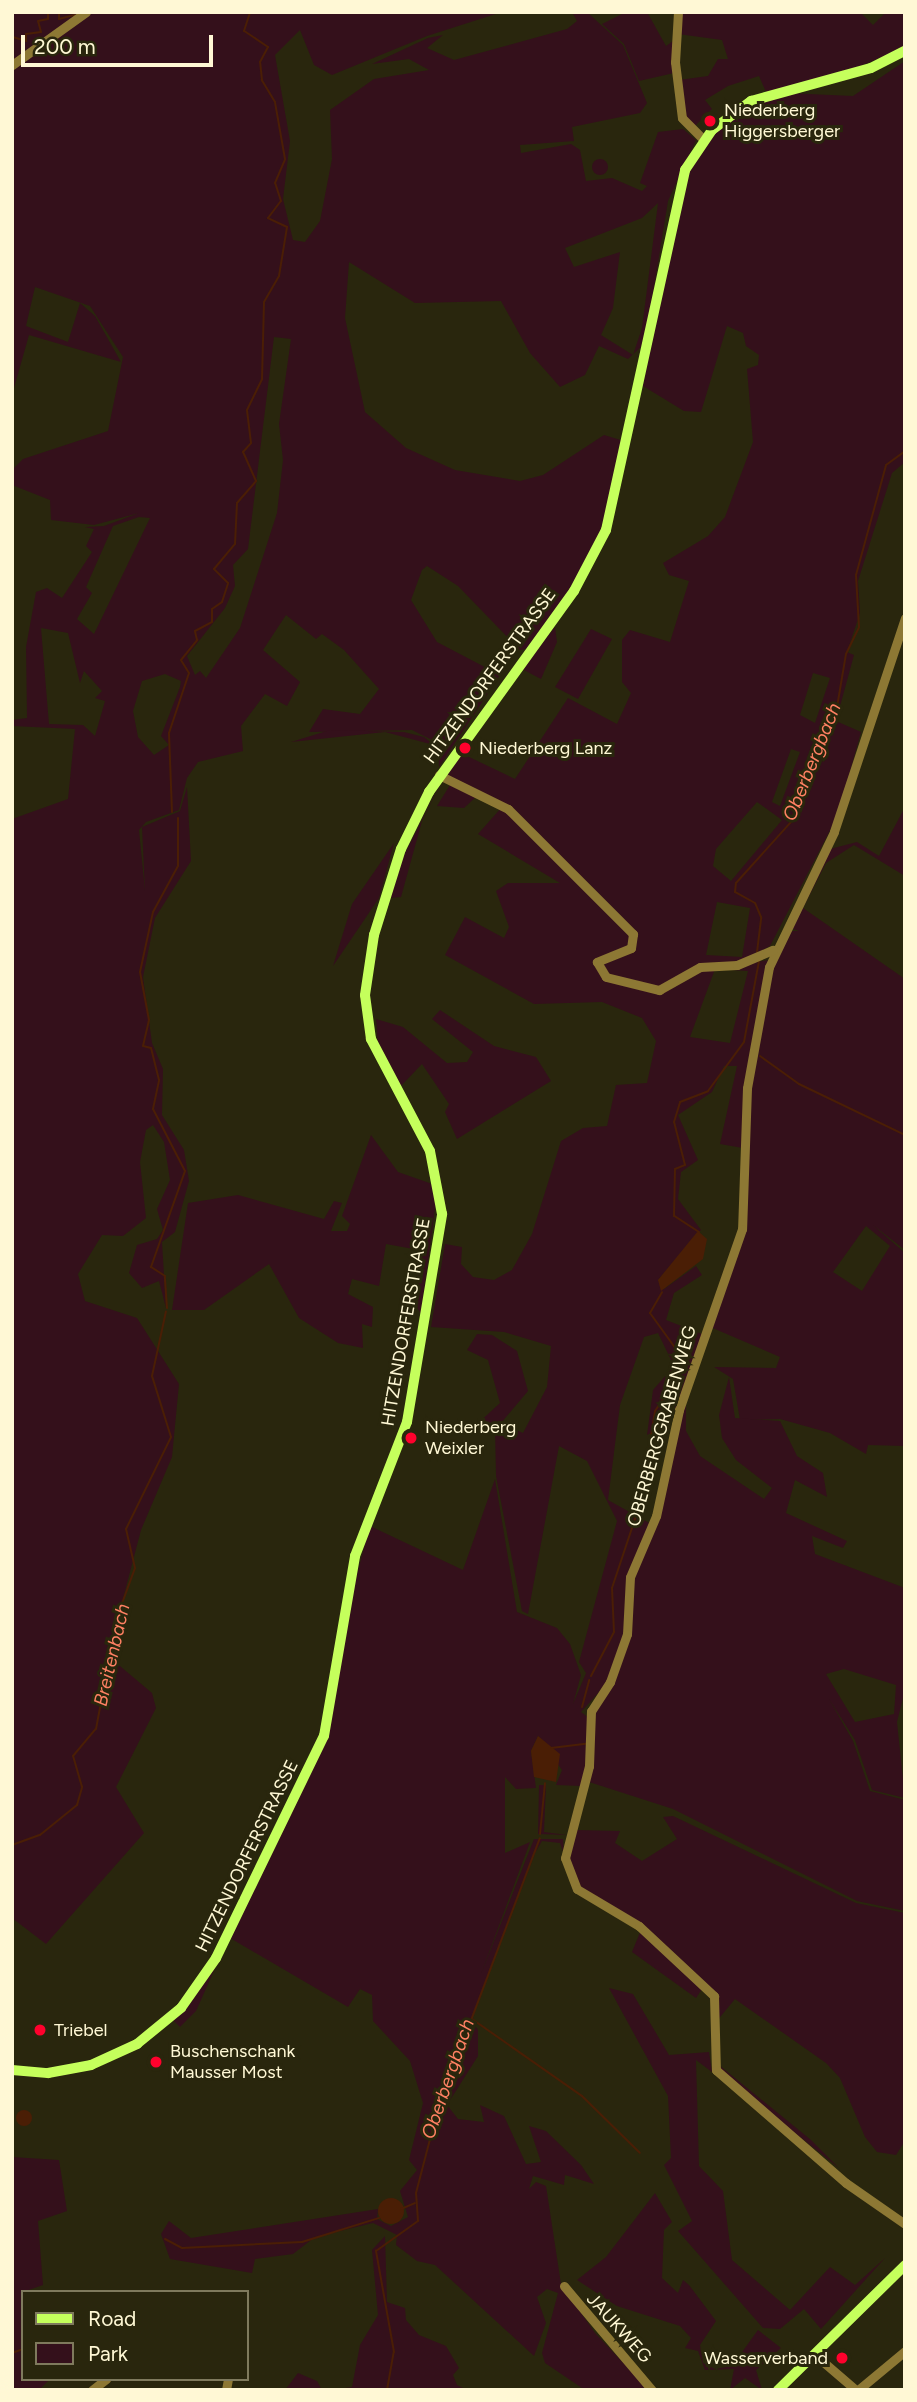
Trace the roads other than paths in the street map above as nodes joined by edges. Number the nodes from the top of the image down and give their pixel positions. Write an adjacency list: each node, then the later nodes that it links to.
1 (86, 12): 4 (street)
2 (678, 12): 5 (street)
3 (905, 51): 5 (main road, HITZENDORFERSTRASSE)
4 (12, 65)
5 (703, 139): 7 (main road, HITZENDORFERSTRASSE)
6 (905, 618): 8 (street, OBERBERGGRABENWEG)
7 (439, 775): 8 (street); 9 (main road, HITZENDORFERSTRASSE)
8 (773, 950): 10 (street, OBERBERGGRABENWEG)
9 (12, 2070)
10 (905, 2224)
11 (905, 2265): 14 (main road)
12 (564, 2286): 15 (street, JAUKWEG)
13 (905, 2351): 17 (street)
14 (814, 2354): 16 (main road); 17 (street)
15 (652, 2390)
16 (778, 2390)
17 (857, 2390)

